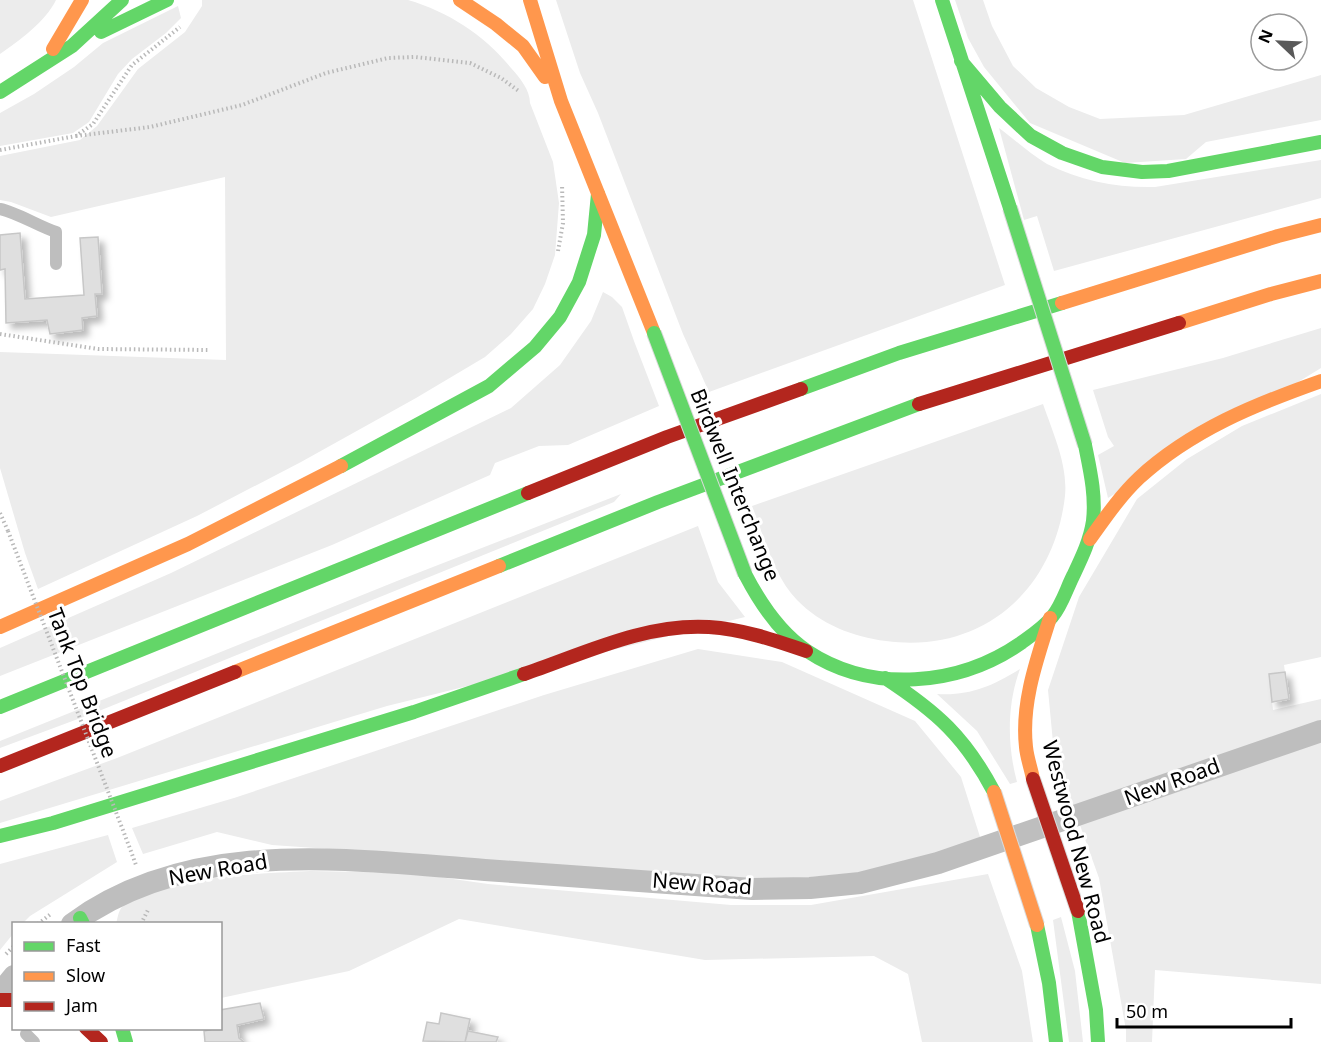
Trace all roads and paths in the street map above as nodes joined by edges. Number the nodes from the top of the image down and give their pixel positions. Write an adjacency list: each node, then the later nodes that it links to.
1 (82, 0): 10 (main road)
2 (122, 0): 8 (main road)
3 (167, 0): 8 (main road)
4 (459, 0): 13 (main road)
5 (530, 0): 13 (main road, Birdwell Interchange)
6 (942, 0): 9 (main road, Birdwell Interchange)
7 (182, 25): 14 (path)
8 (72, 46): 10 (main road)
9 (961, 62): 15 (main road); 28 (main road, Birdwell Interchange, bridge)
10 (44, 64): 11 (main road)
11 (0, 92)
12 (525, 96): 14 (path)
13 (561, 101): 18 (main road, Birdwell Interchange)
14 (76, 136): 16 (path)
15 (1321, 142)
16 (0, 150)
17 (562, 180): 22 (path)
18 (598, 194): 22 (main road); 31 (main road, Birdwell Interchange, bridge)
19 (0, 209): 21 (lane)
20 (1321, 225): 33 (main road)
21 (56, 264)
22 (584, 268): 30 (main road)
23 (1321, 281): 35 (main road)
24 (0, 334): 25 (path)
25 (209, 350)
26 (1321, 381): 28 (main road)
27 (0, 513): 37 (path, Tank Top Bridge, bridge)
28 (1090, 539): 29 (main road, Birdwell Interchange)
29 (1050, 618): 32 (main road, Birdwell Interchange); 44 (main road, Westwood New Road, bridge)
30 (0, 627)
31 (806, 651): 32 (main road, Birdwell Interchange); 36 (main road)
32 (885, 678): 43 (main road, bridge)
33 (0, 707)
34 (1321, 731): 38 (street, New Road)
35 (0, 766)
36 (0, 836)
37 (129, 846)
38 (78, 922)
39 (12, 978): 40 (street)
40 (0, 993)
41 (87, 1030): 42 (main road)
42 (101, 1042)
43 (1056, 1042)
44 (1098, 1042)

